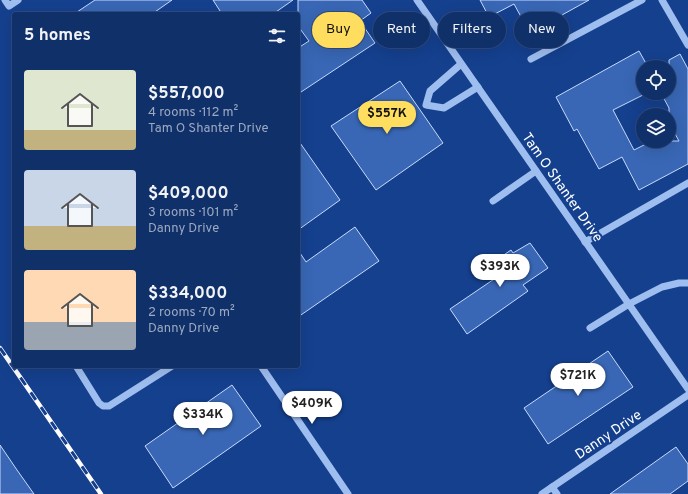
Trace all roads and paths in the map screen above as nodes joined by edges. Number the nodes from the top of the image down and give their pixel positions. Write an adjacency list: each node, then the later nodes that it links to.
1 (6, 0): 2 (street)
2 (18, 0)
3 (417, 0): 8 (street, Tam O Shanter Drive)
4 (642, 0): 7 (street)
5 (662, 0): 6 (street)
6 (688, 46)
7 (531, 59)
8 (461, 64): 9 (street, Tam O Shanter Drive); 9 (street)
9 (478, 87): 10 (street, Tam O Shanter Drive)
10 (536, 171): 12 (street); 13 (street, Tam O Shanter Drive)
11 (688, 183): 13 (street)
12 (493, 201)
13 (586, 242): 15 (street, Tam O Shanter Drive)
14 (688, 284): 15 (street)
15 (629, 304): 16 (street); 20 (street, Tam O Shanter Drive)
16 (590, 328)
17 (77, 368): 18 (street)
18 (169, 368)
19 (262, 368): 23 (street)
20 (688, 388)
21 (688, 395): 22 (street, Danny Drive)
22 (552, 487): 24 (street, Danny Drive); 25 (street)
23 (348, 494)
24 (542, 494)
25 (557, 494)

